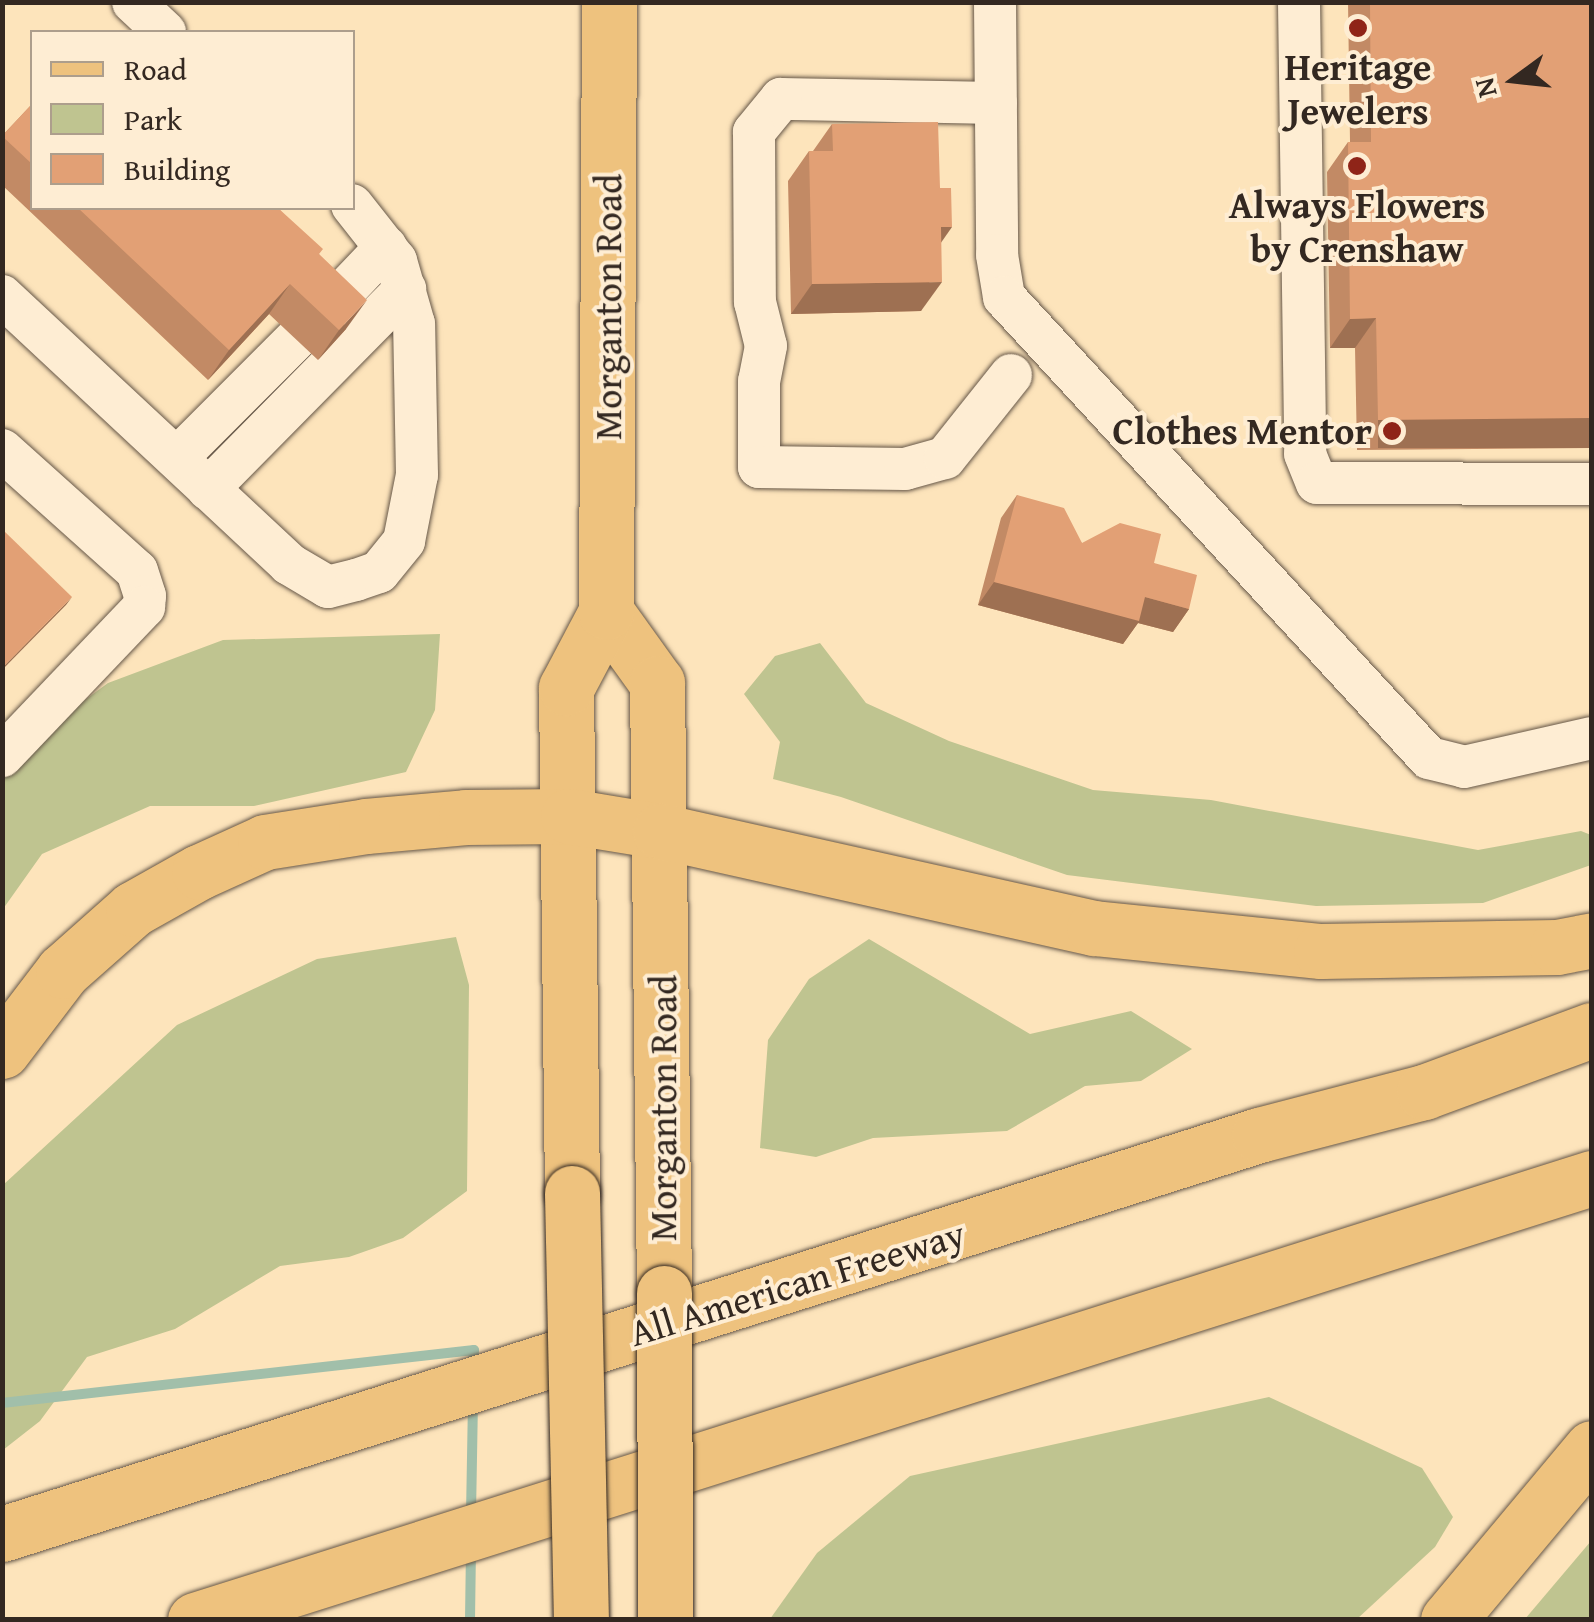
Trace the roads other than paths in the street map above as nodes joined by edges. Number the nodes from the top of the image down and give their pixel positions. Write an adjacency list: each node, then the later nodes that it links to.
1 (132, 2): 5 (lane)
2 (609, 2): 16 (main road, Morganton Road)
3 (995, 2): 6 (lane)
4 (1299, 2): 14 (lane)
5 (163, 30)
6 (996, 103): 11 (lane); 17 (lane)
7 (355, 209): 8 (lane)
8 (386, 246): 9 (lane); 13 (lane)
9 (404, 289): 15 (lane); 15 (lane)
10 (2, 296): 13 (lane)
11 (1011, 375)
12 (2, 450): 18 (lane)
13 (177, 458): 15 (lane)
14 (1592, 484)
15 (208, 489)
16 (606, 612): 19 (main road, Morganton Road); 20 (main road, Morganton Road)
17 (1592, 738)
18 (2, 756)
19 (568, 816): 20 (main road); 23 (main road); 28 (main road, Morganton Road, bridge)
20 (660, 831): 21 (main road); 29 (main road, Morganton Road, bridge)
21 (1592, 940)
22 (1592, 1030): 26 (main road, All American Freeway)
23 (2, 1051)
24 (1592, 1178): 27 (main road)
25 (1592, 1448): 30 (main road)
26 (2, 1534)
27 (194, 1620)
28 (581, 1620)
29 (665, 1620)
30 (1448, 1620)

